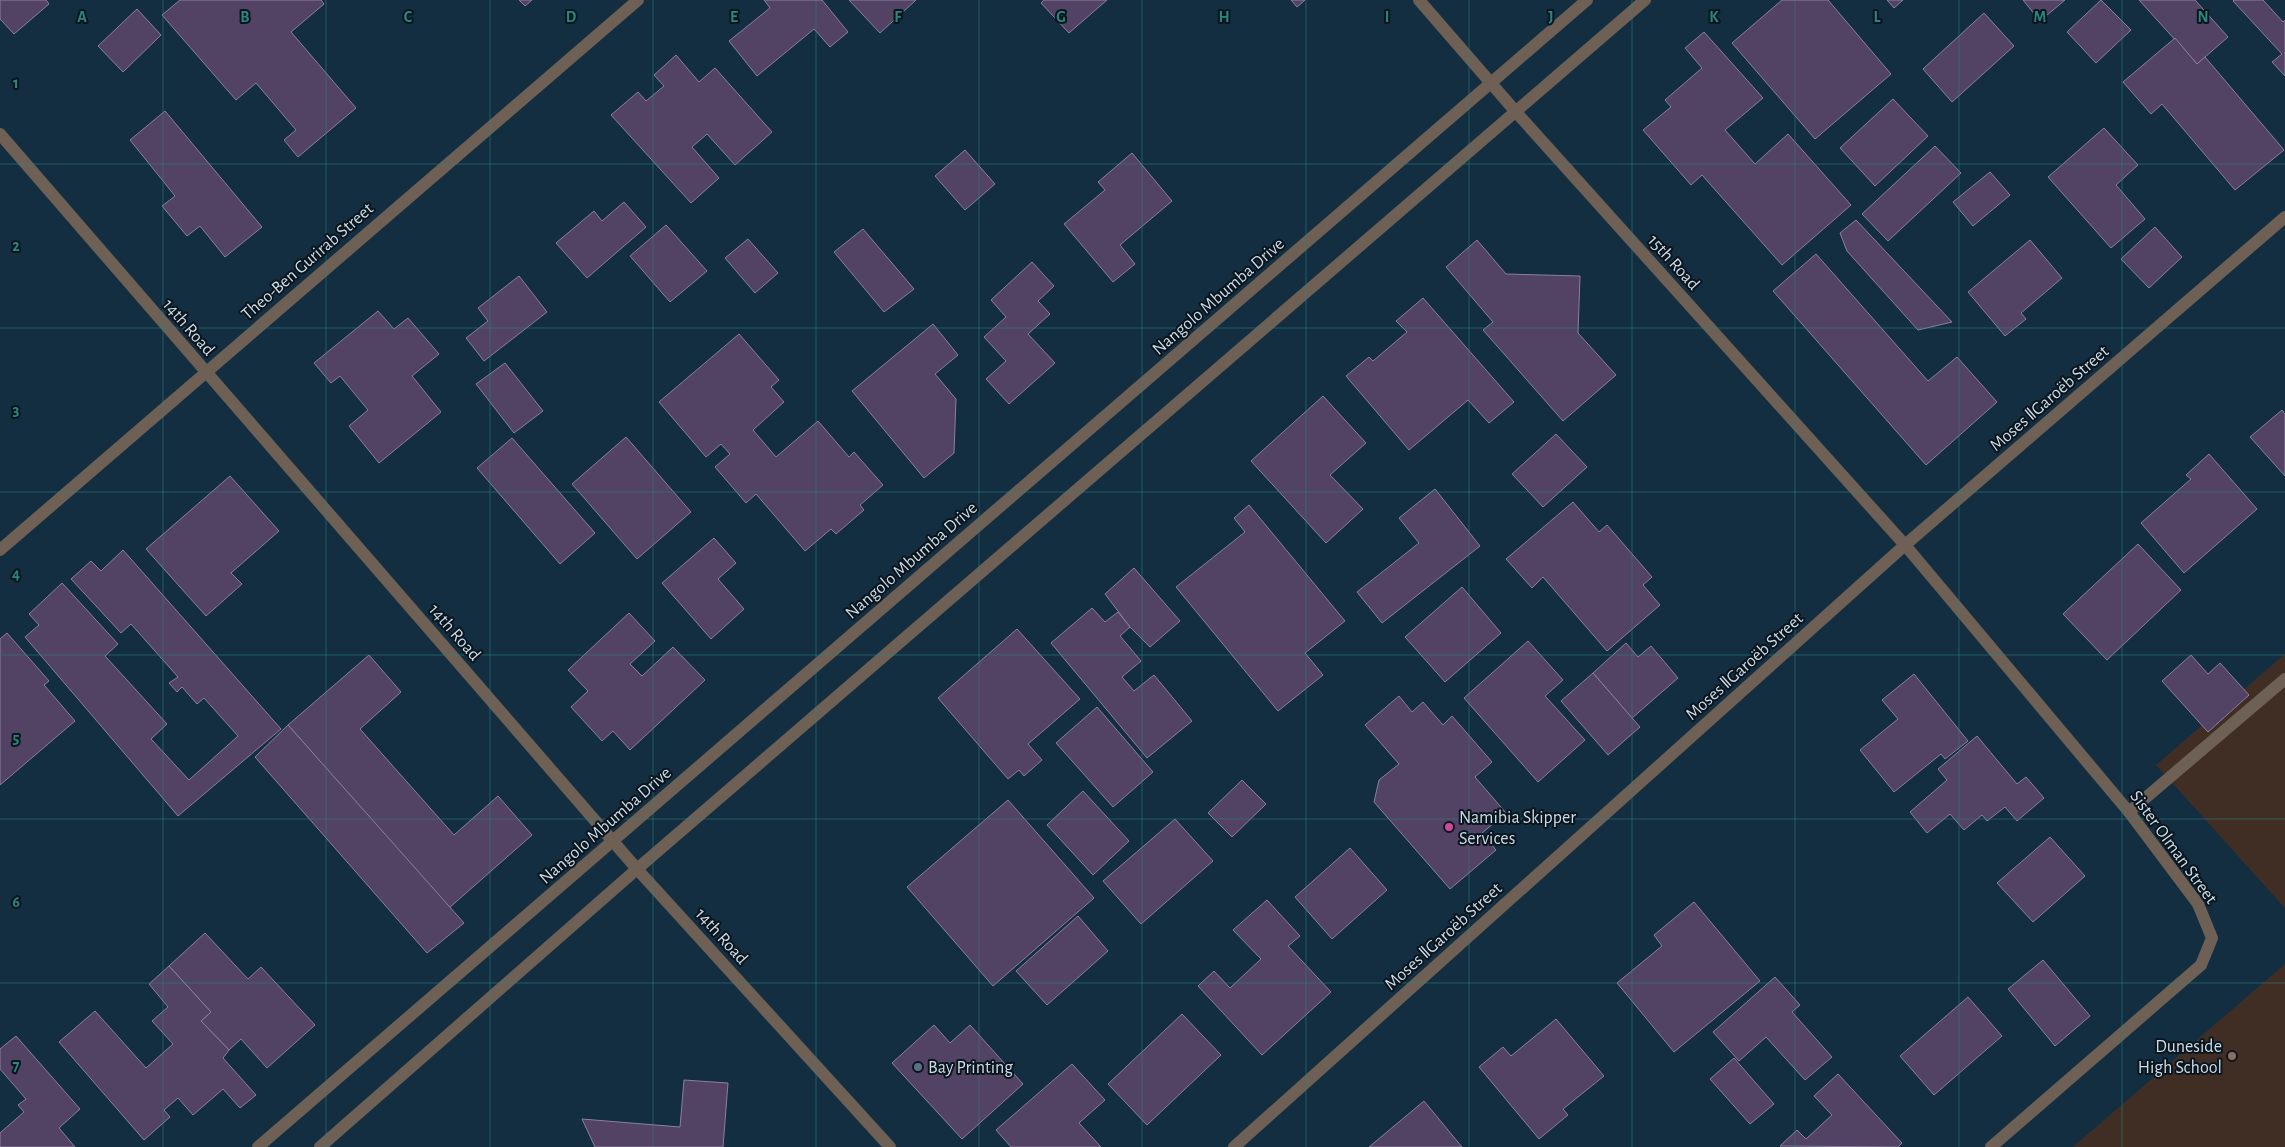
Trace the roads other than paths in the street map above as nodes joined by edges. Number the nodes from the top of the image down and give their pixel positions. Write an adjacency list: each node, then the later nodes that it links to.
1 (638, 0): 9 (street, Theo-Ben Gurirab Street)
2 (1420, 0): 5 (street, 15th Road)
3 (1587, 0): 5 (street, Nangolo Mbumba Drive)
4 (1645, 0): 6 (street)
5 (1491, 83): 6 (street, 15th Road); 14 (street, Nangolo Mbumba Drive)
6 (1516, 112): 10 (street, 15th Road); 15 (street)
7 (0, 134): 9 (street, 14th Road)
8 (2285, 218): 10 (street, Moses ǁGaroëb Street)
9 (205, 372): 11 (street, Theo-Ben Gurirab Street); 14 (street, 14th Road)
10 (1905, 545): 13 (street, Sister Olman Street); 19 (street, Moses ǁGaroëb Street)
11 (0, 550)
12 (2285, 679): 13 (street)
13 (2129, 812): 20 (street, Sister Olman Street)
14 (614, 840): 15 (street, 14th Road); 16 (street, Nangolo Mbumba Drive)
15 (637, 869): 17 (street); 18 (street, 14th Road)
16 (258, 1147)
17 (320, 1147)
18 (890, 1147)
19 (1234, 1147)
20 (1991, 1147)

